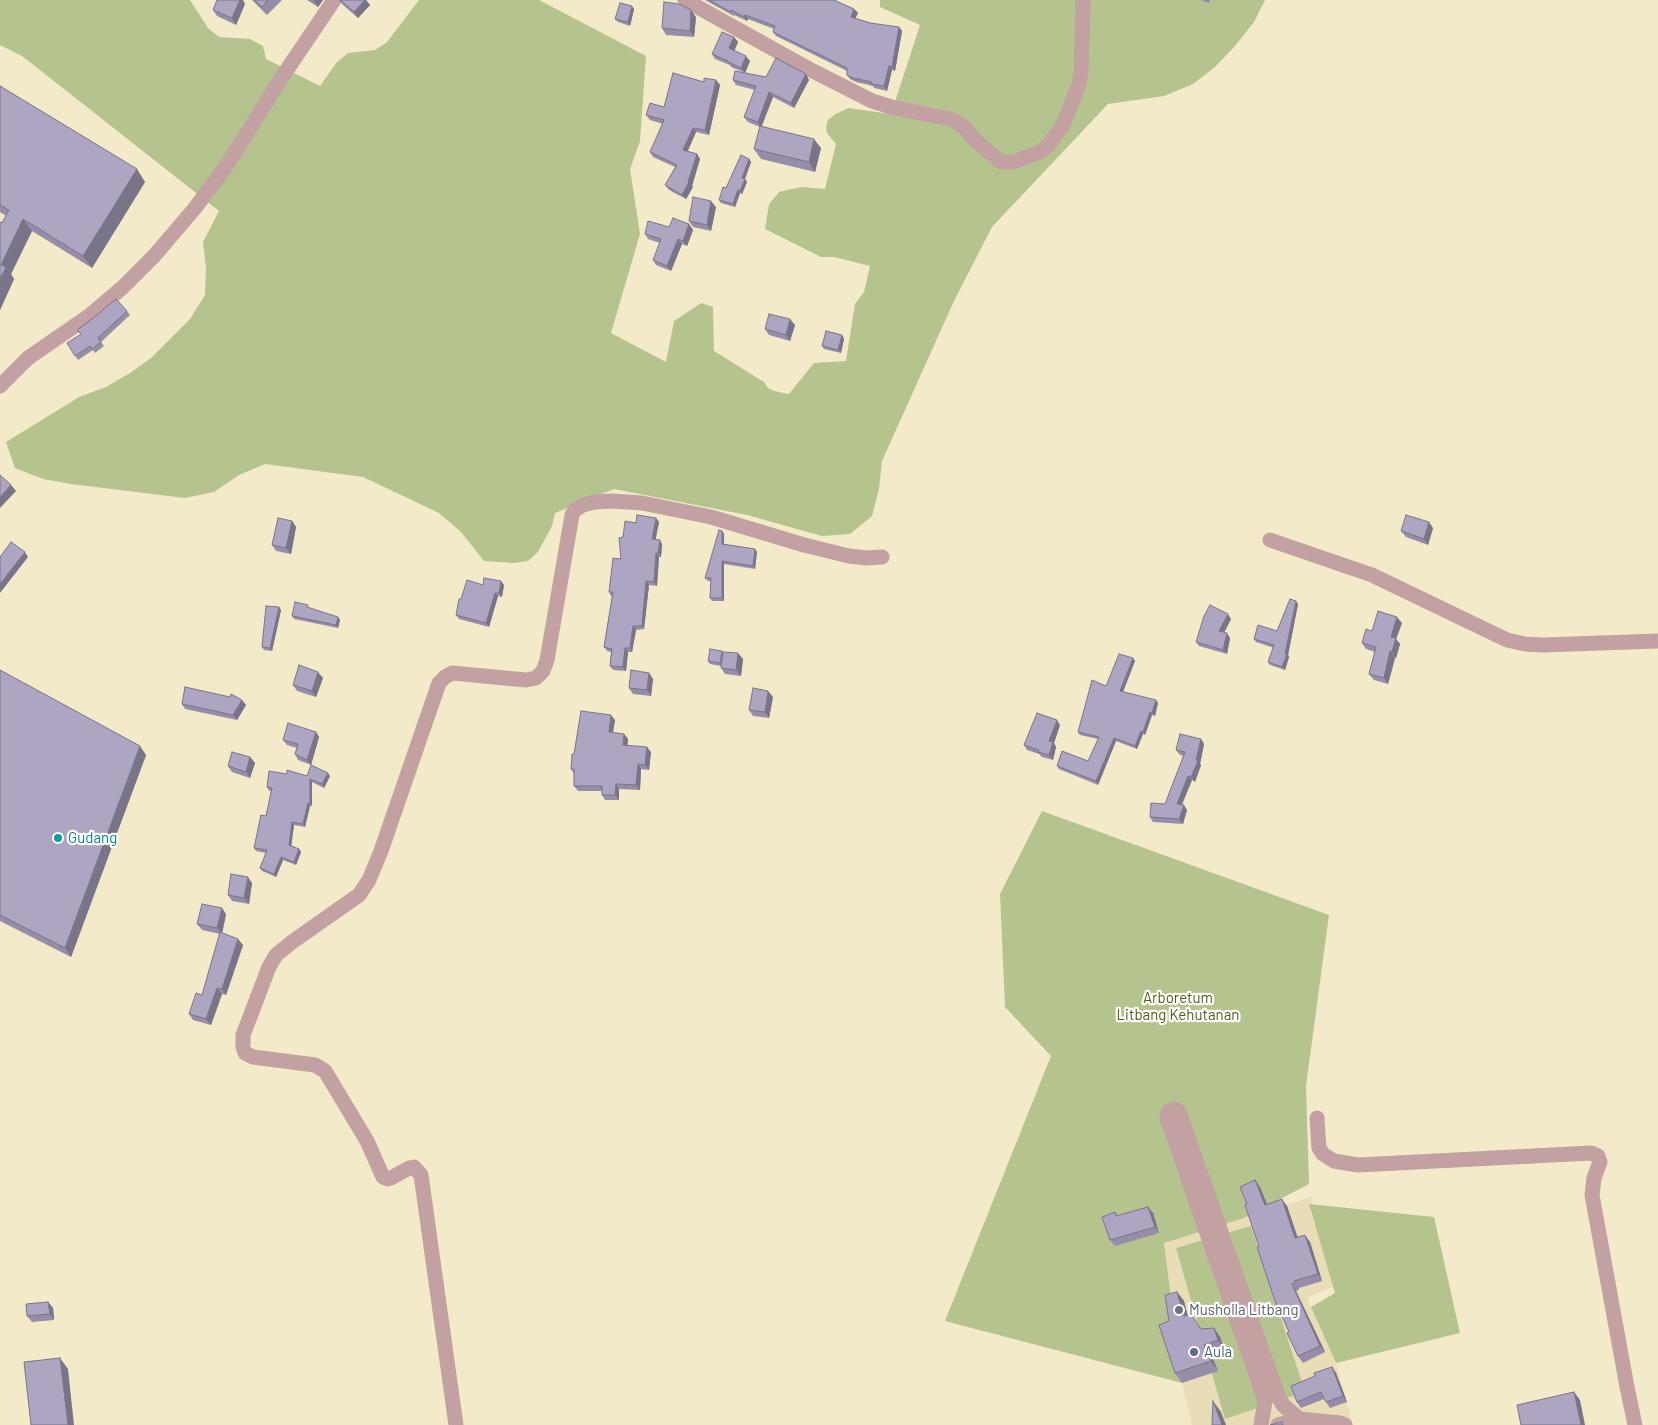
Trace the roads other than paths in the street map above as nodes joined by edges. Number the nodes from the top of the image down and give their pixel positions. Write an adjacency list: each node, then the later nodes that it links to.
1 (334, 0): 4 (street)
2 (1083, 0): 3 (street)
3 (694, 3)
4 (0, 386)
5 (1270, 540): 7 (street)
6 (882, 557): 12 (street)
7 (1658, 640)
8 (1317, 1118): 16 (street)
9 (1213, 1231): 9 (street); 10 (street)
10 (1271, 1398): 11 (street); 13 (street)
11 (1299, 1419): 14 (street); 15 (street)
12 (456, 1425)
13 (1261, 1425)
14 (1278, 1425)
15 (1344, 1425)
16 (1635, 1425)

